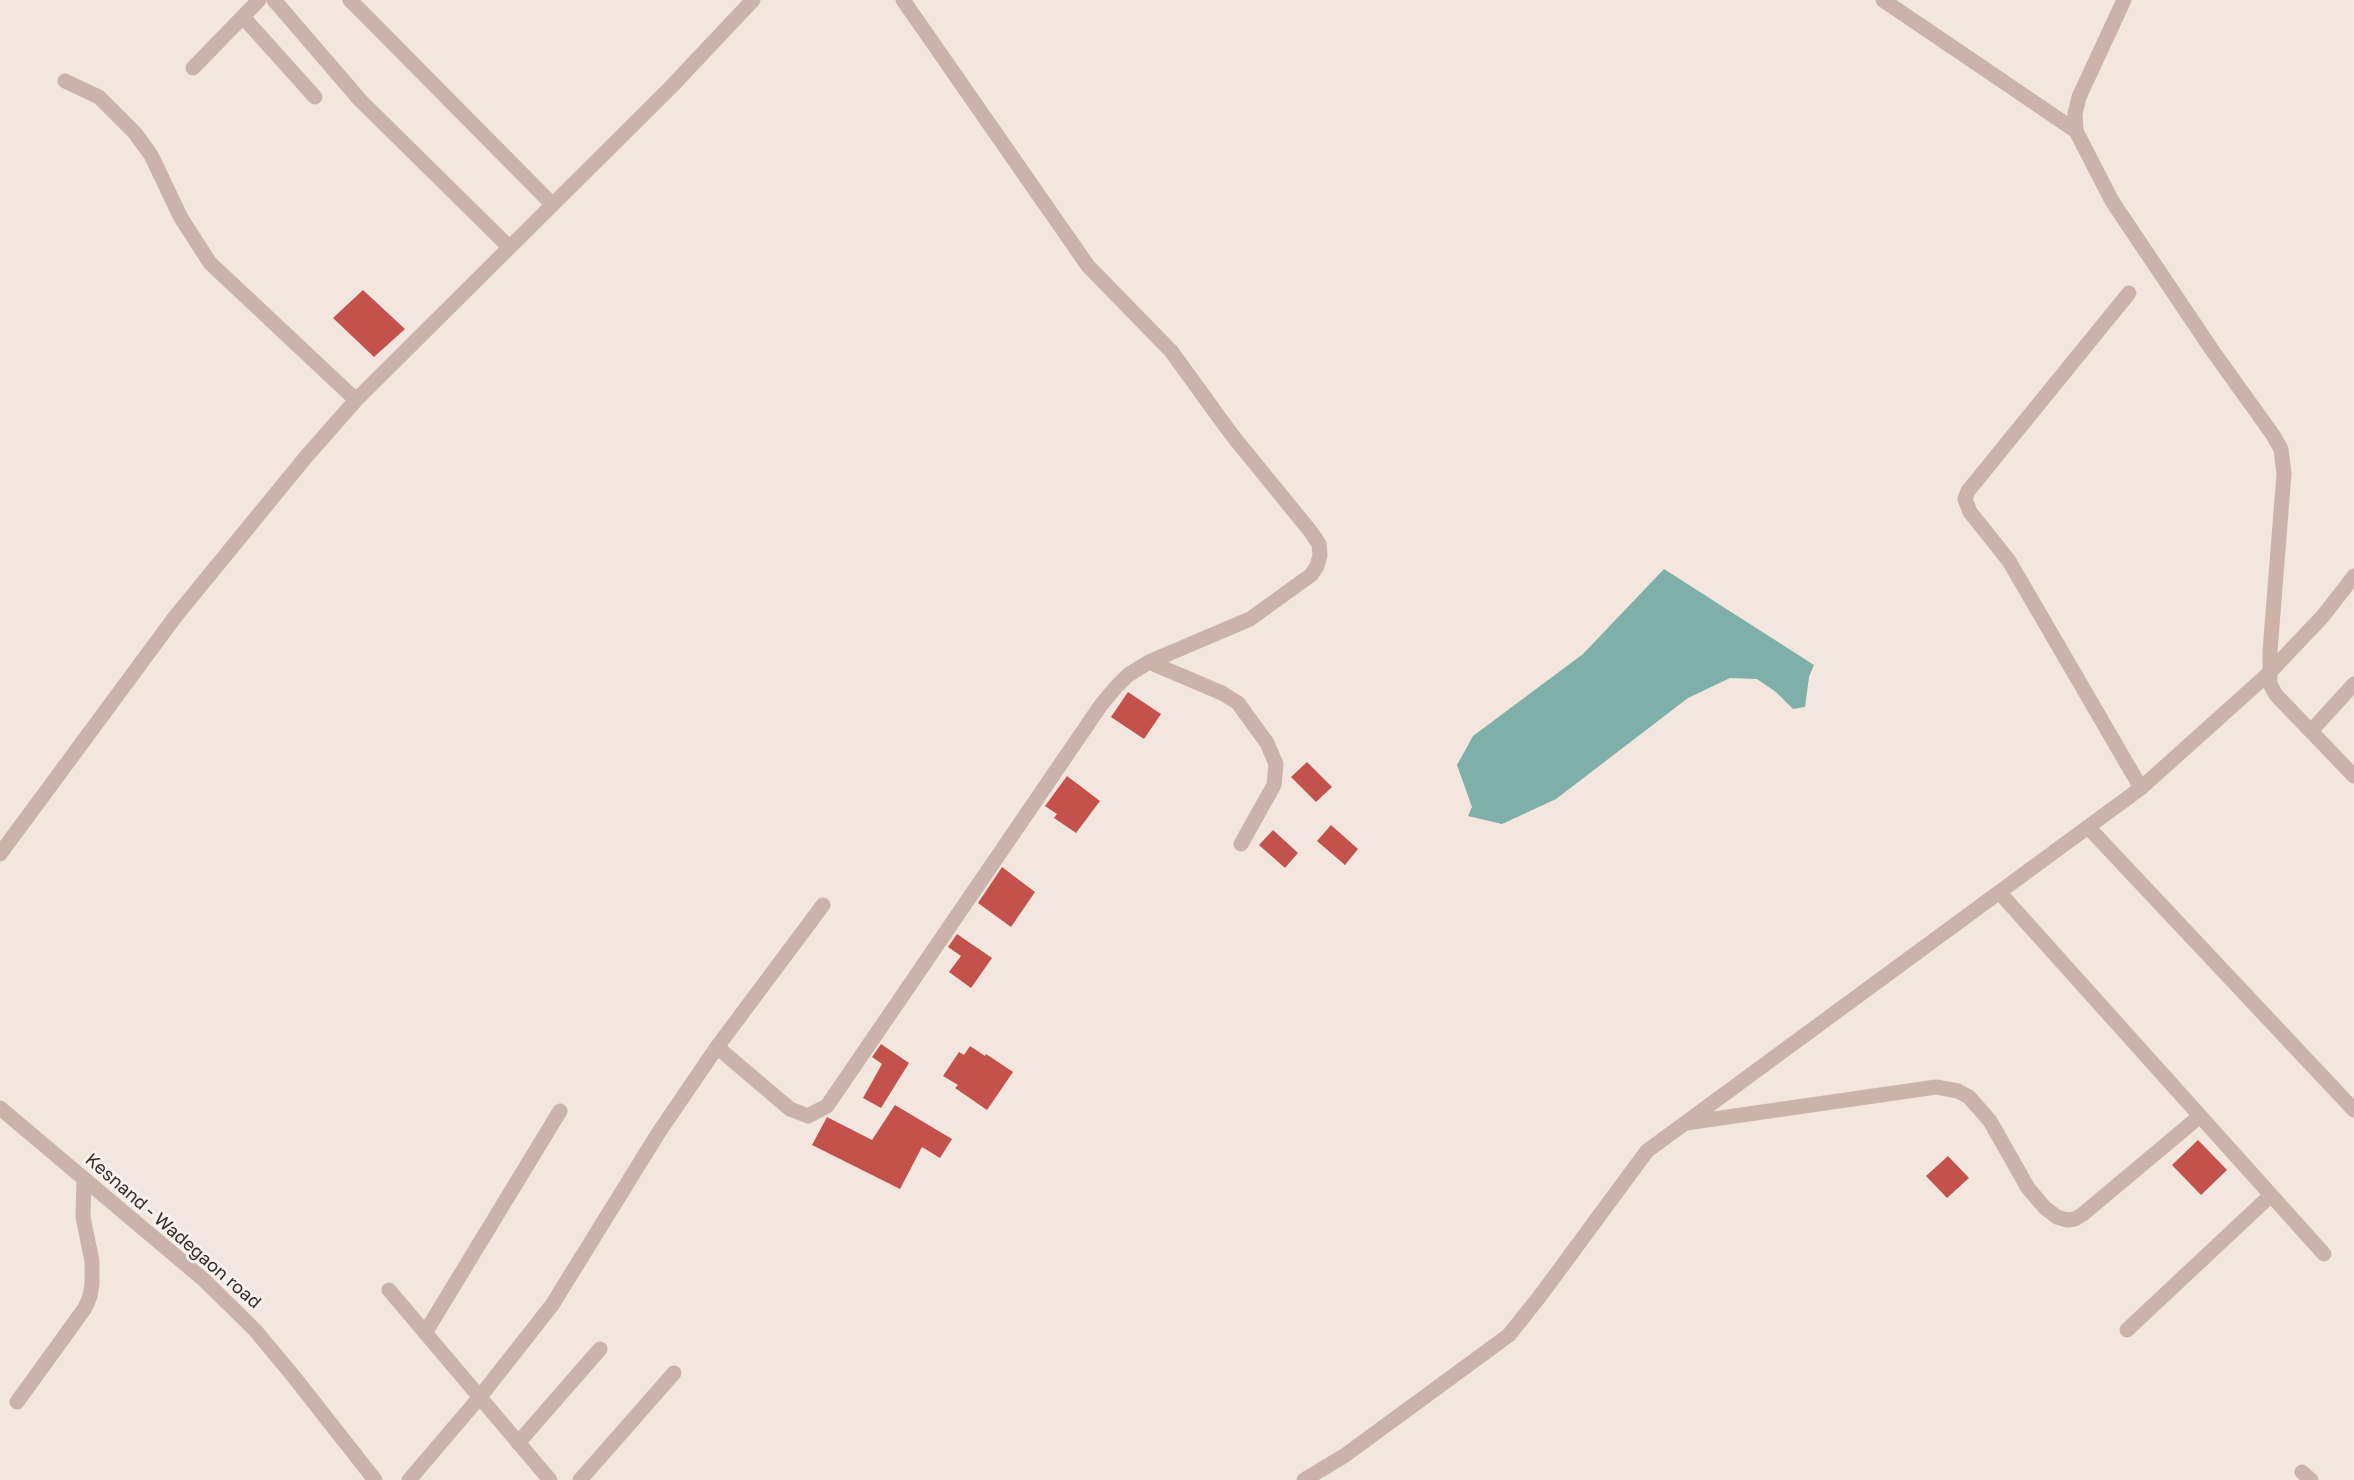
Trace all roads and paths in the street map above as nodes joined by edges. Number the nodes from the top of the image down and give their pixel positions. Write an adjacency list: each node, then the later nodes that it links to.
1 (259, 0): 8 (street)
2 (274, 0): 14 (street)
3 (350, 0): 13 (street)
4 (753, 0): 13 (street)
5 (903, 0): 18 (street)
6 (1883, 0): 12 (street)
7 (2124, 0): 12 (street)
8 (243, 17): 9 (street); 11 (street)
9 (193, 68)
10 (65, 81): 16 (street)
11 (315, 97)
12 (2076, 131): 19 (street)
13 (552, 204): 14 (street)
14 (508, 247): 16 (street)
15 (2129, 293): 23 (street)
16 (356, 400): 26 (street)
17 (2354, 576): 19 (street)
18 (1149, 662): 25 (street); 29 (street)
19 (2268, 674): 21 (street); 23 (street)
20 (2354, 684): 21 (street)
21 (2311, 731): 22 (street)
22 (2354, 776)
23 (2141, 788): 24 (street)
24 (2088, 827): 27 (street); 31 (street)
25 (1241, 844)
26 (0, 854)
27 (1999, 892): 33 (street); 34 (street)
28 (823, 905): 29 (street)
29 (717, 1047): 43 (street)
30 (0, 1108): 35 (street, Kesnand - Wadegaon road)
31 (2354, 1110)
32 (560, 1111): 40 (street)
33 (2200, 1116): 34 (street); 36 (street)
34 (1684, 1124): 50 (street)
35 (84, 1179): 44 (street); 46 (street, Kesnand - Wadegaon road)
36 (2271, 1195): 37 (street); 39 (street)
37 (2324, 1254)
38 (389, 1290): 40 (street)
39 (2127, 1330)
40 (425, 1333): 43 (street)
41 (600, 1348): 45 (street)
42 (674, 1373): 49 (street)
43 (479, 1398): 45 (street); 47 (street)
44 (17, 1402)
45 (518, 1443): 48 (street)
46 (375, 1480)
47 (409, 1480)
48 (550, 1480)
49 (580, 1480)
50 (1304, 1480)

